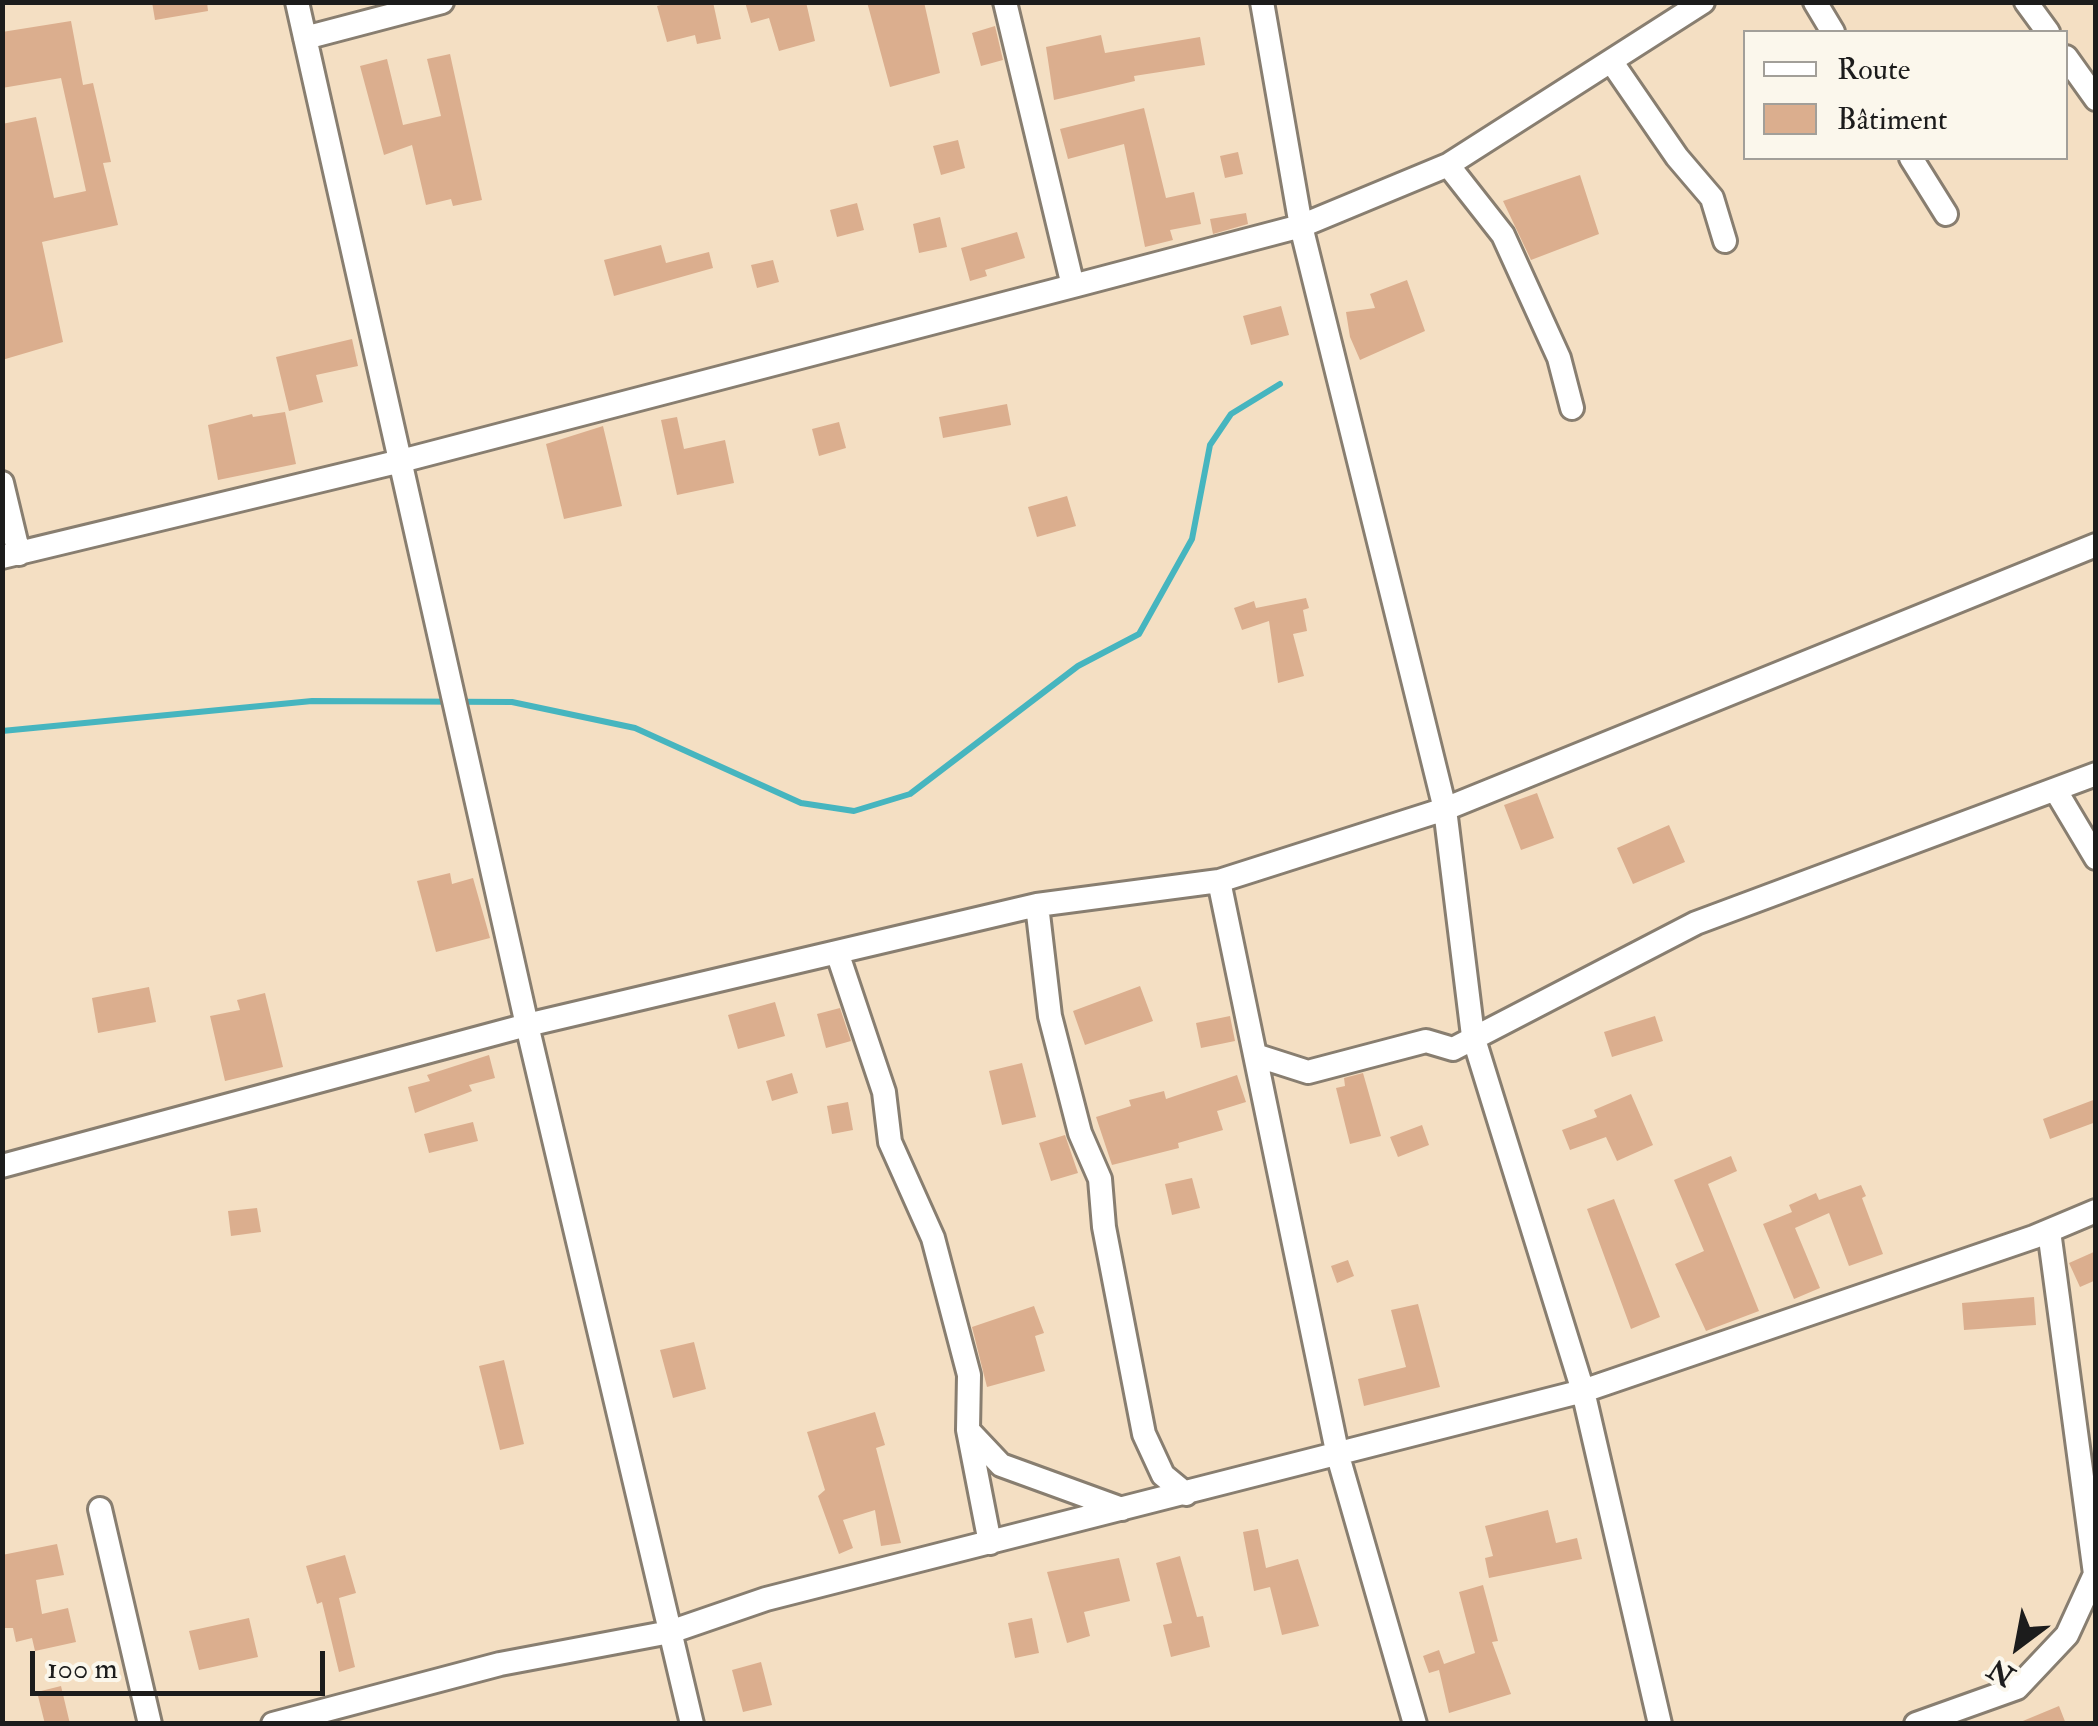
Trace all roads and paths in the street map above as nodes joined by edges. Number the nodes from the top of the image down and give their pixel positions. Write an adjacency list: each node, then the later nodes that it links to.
1 (296, 2): 10 (street)
2 (442, 2): 10 (street)
3 (1005, 2): 19 (street)
4 (1262, 2): 17 (street)
5 (1702, 2): 12 (street)
6 (1815, 2): 8 (street)
7 (2026, 2): 9 (street)
8 (1832, 30)
9 (2047, 30)
10 (305, 38): 21 (street)
11 (2068, 60): 13 (street)
12 (1611, 61): 15 (street); 18 (street)
13 (2096, 98)
14 (1912, 160): 16 (street)
15 (1448, 165): 17 (street); 20 (street)
16 (1946, 214)
17 (1301, 226): 19 (street); 27 (street)
18 (1725, 241)
19 (1073, 286): 21 (street)
20 (1572, 408)
21 (401, 460): 24 (street); 32 (street)
22 (2, 483): 24 (street)
23 (2096, 545): 27 (street)
24 (11, 555)
25 (2096, 774): 26 (street)
26 (2056, 791): 28 (street); 33 (street)
27 (1445, 809): 29 (street); 33 (street)
28 (2096, 858)
29 (1219, 881): 30 (street); 34 (street)
30 (1036, 904): 31 (street); 42 (street)
31 (837, 952): 32 (street); 40 (street)
32 (527, 1025): 35 (street); 46 (street)
33 (1473, 1036): 34 (street); 38 (street)
34 (1255, 1055): 41 (street)
35 (2, 1166)
36 (2096, 1211): 37 (street)
37 (2048, 1231): 38 (street); 39 (street)
38 (1583, 1391): 41 (street); 51 (street)
39 (2084, 1408): 52 (street)
40 (968, 1430): 44 (street); 45 (street)
41 (1338, 1456): 42 (street); 50 (street)
42 (1186, 1494): 44 (street)
43 (100, 1509): 47 (street)
44 (1124, 1510): 45 (street)
45 (990, 1543): 46 (street)
46 (670, 1632): 48 (street); 49 (street)
47 (150, 1724)
48 (272, 1724)
49 (692, 1724)
50 (1415, 1724)
51 (1660, 1724)
52 (1916, 1724)

